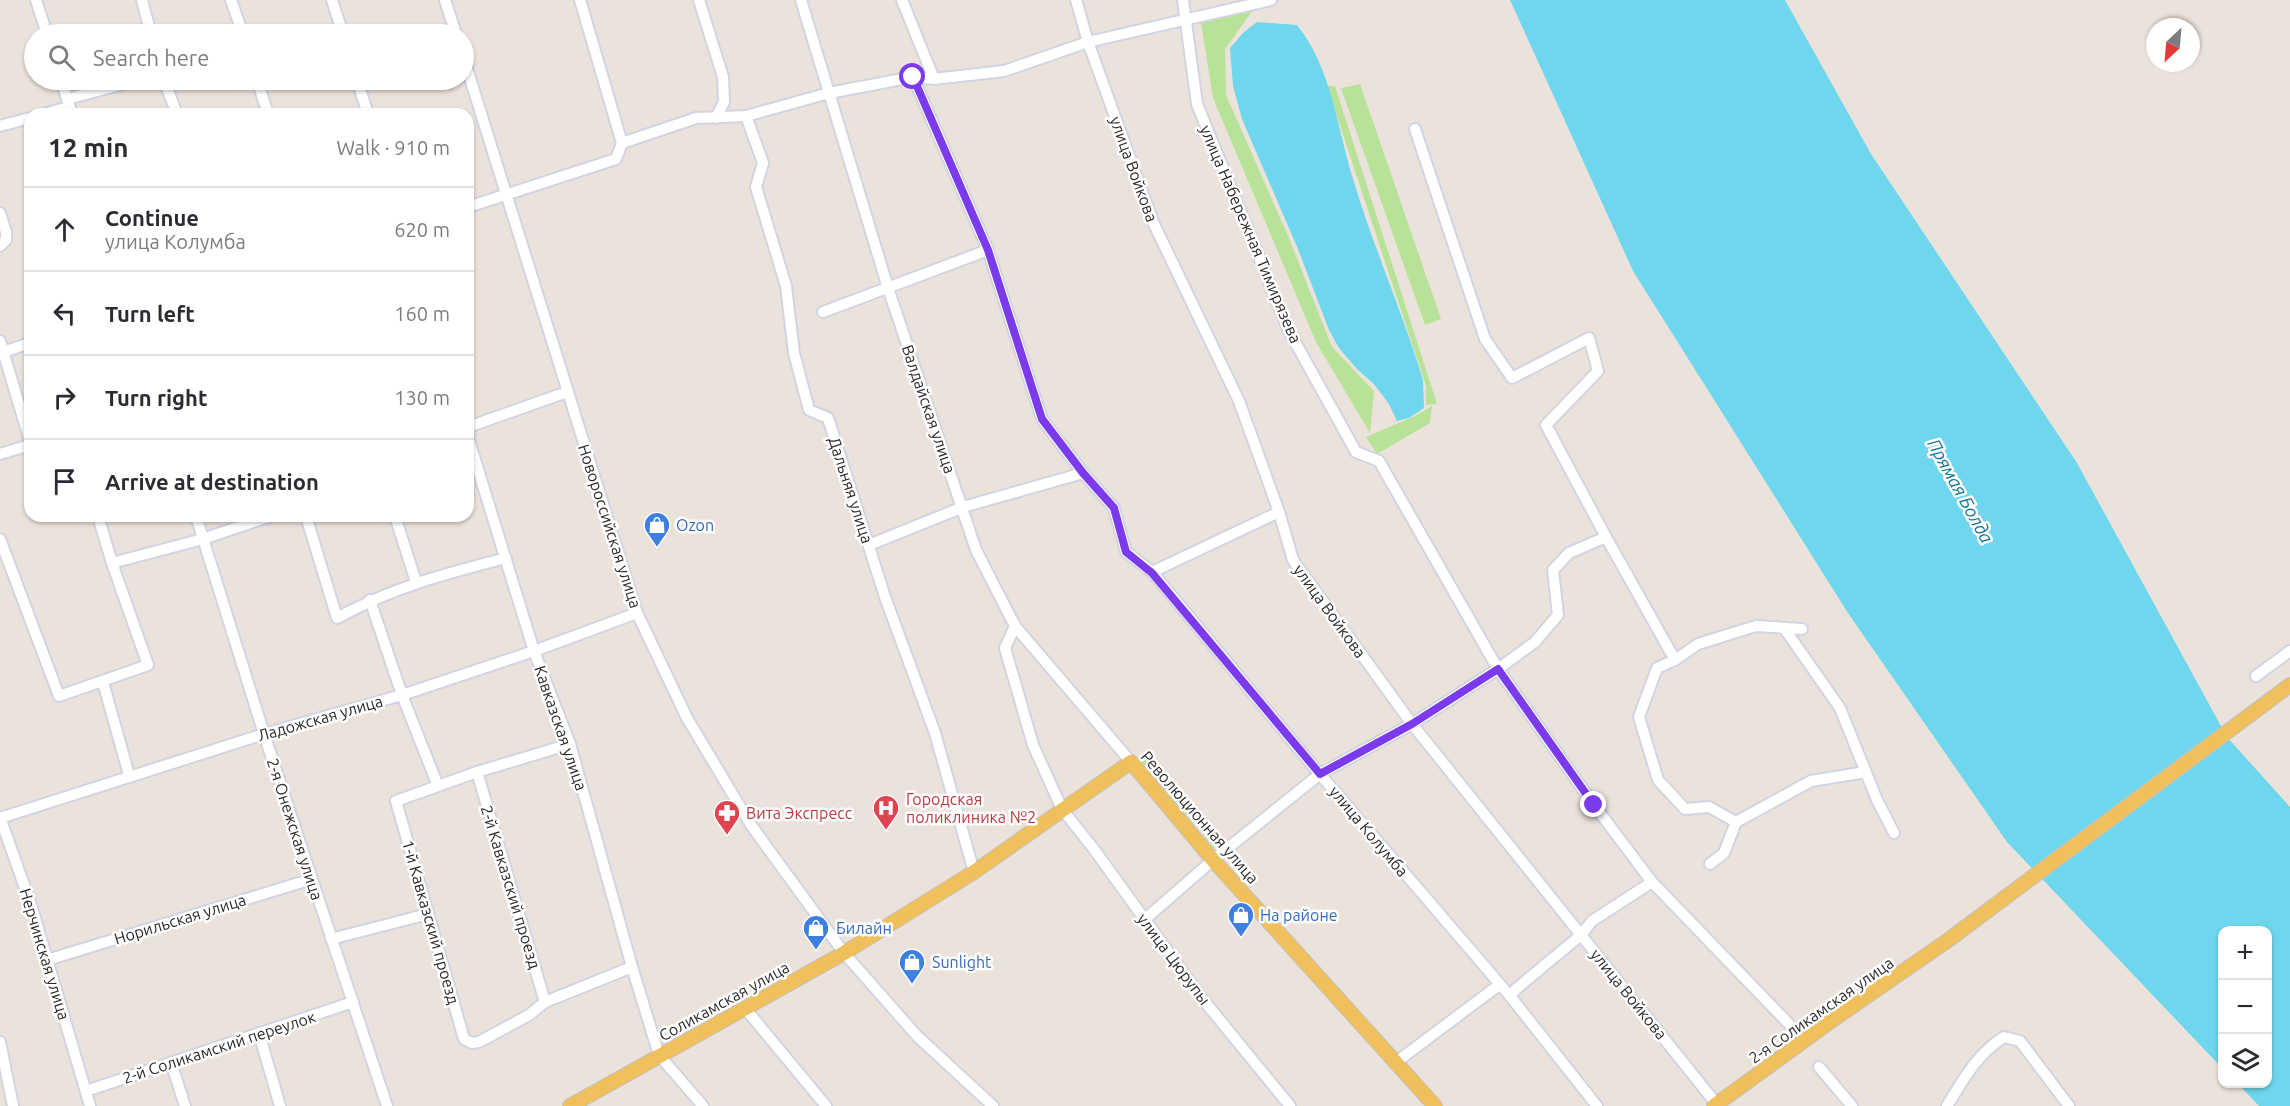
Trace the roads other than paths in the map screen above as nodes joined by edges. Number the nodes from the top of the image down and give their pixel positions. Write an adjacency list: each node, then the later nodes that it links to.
1 (36, 0): 14 (street)
2 (142, 0): 15 (street)
3 (231, 0): 16 (street)
4 (332, 0): 17 (street)
5 (445, 0): 18 (street)
6 (580, 0): 38 (street)
7 (699, 0): 34 (street)
8 (801, 0): 28 (street, Валдайская улица)
9 (902, 0): 21 (street)
10 (1076, 0): 19 (street, улица Войкова)
11 (1183, 0): 13 (street, улица Набережная Тимирязева)
12 (1271, 0): 13 (street)
13 (1187, 19): 19 (street); 78 (street, улица Набережная Тимирязева)
14 (44, 24)
15 (148, 24)
16 (239, 24)
17 (340, 24)
18 (453, 24)
19 (1088, 42): 21 (street); 56 (street, улица Войкова)
20 (913, 77): 21 (street); 28 (street); 43 (street, улица Колумба)
21 (934, 79)
22 (64, 90): 29 (street)
23 (113, 90): 29 (street)
24 (168, 90): 30 (street)
25 (260, 90): 31 (street)
26 (360, 90): 32 (street)
27 (474, 90): 39 (street, Новороссийская улица)
28 (829, 93): 33 (street); 44 (street, Валдайская улица)
29 (69, 107)
30 (175, 108)
31 (266, 108)
32 (366, 108)
33 (746, 116): 34 (street); 65 (street, Дальняя улица)
34 (716, 118): 38 (street)
35 (24, 120): 36 (street)
36 (0, 126)
37 (1415, 129): 62 (street)
38 (622, 143): 39 (street)
39 (507, 195): 40 (street); 48 (street, Новороссийская улица)
40 (474, 205)
41 (0, 213): 42 (street)
42 (0, 246)
43 (988, 250): 44 (street); 54 (street, улица Колумба)
44 (888, 288): 45 (street); 55 (street, Валдайская улица)
45 (823, 312)
46 (24, 344): 47 (street)
47 (1, 348): 49 (street)
48 (567, 392): 50 (street); 71 (street, Новороссийская улица)
49 (24, 423)
50 (474, 425)
51 (24, 445): 52 (street)
52 (0, 454)
53 (474, 456): 66 (street, Кавказская улица)
54 (1083, 473): 55 (street); 68 (street, улица Колумба)
55 (963, 507): 65 (street); 72 (street, Валдайская улица)
56 (1279, 512): 68 (street); 83 (street, улица Войкова)
57 (100, 522): 67 (street)
58 (198, 522): 64 (street, 2-я Онежская улица)
59 (253, 522): 64 (street)
60 (308, 522): 70 (street)
61 (396, 522): 69 (street)
62 (1606, 537): 77 (street); 78 (street)
63 (0, 539): 80 (street)
64 (203, 539): 67 (street); 84 (street, 2-я Онежская улица)
65 (869, 545): 98 (street, Дальняя улица)
66 (506, 558): 69 (street); 75 (street, Кавказская улица)
67 (112, 563): 80 (street)
68 (1152, 573): 89 (street, улица Колумба)
69 (416, 582): 70 (street)
70 (370, 600): 82 (street)
71 (637, 613): 75 (street, Ладожская улица); 105 (street, Новороссийская улица)
72 (1015, 627): 86 (street, Революционная улица); 92 (street)
73 (1784, 628): 74 (street); 77 (street); 88 (street)
74 (1802, 629)
75 (534, 651): 82 (street, Ладожская улица); 85 (street, Кавказская улица)
76 (2290, 651): 79 (street)
77 (1675, 660): 94 (street)
78 (1498, 669): 83 (street); 100 (street, улица Набережная Тимирязева)
79 (2256, 676)
80 (102, 682): 90 (street)
81 (2290, 685): 121 (main road, 2-я Соликамская улица)
82 (402, 695): 84 (street, Ладожская улица); 91 (street)
83 (1412, 724): 89 (street); 103 (street, улица Войкова)
84 (264, 734): 90 (street, Ладожская улица); 99 (street, 2-я Онежская улица)
85 (570, 744): 87 (street, 1-й Кавказский проезд); 107 (street, Кавказская улица)
86 (1131, 762): 92 (main road, Соликамская улица); 96 (main road, Революционная улица)
87 (477, 772): 91 (street, 1-й Кавказский проезд); 111 (street, 2-й Кавказский проезд)
88 (1866, 772): 94 (street); 95 (street)
89 (1320, 774): 96 (street); 108 (street, улица Колумба)
90 (129, 776): 93 (street, Ладожская улица)
91 (438, 786): 101 (street, 1-й Кавказский проезд)
92 (1062, 809): 98 (main road, Соликамская улица); 102 (street, улица Цюрупы)
93 (0, 818): 106 (street, Нерчинская улица)
94 (1736, 822): 97 (street)
95 (1894, 833)
96 (1213, 860): 102 (street); 118 (main road, Революционная улица)
97 (1710, 864)
98 (974, 872): 105 (main road, Соликамская улица)
99 (312, 879): 104 (street, 2-я Онежская улица); 106 (street, Норильская улица)
100 (1653, 882): 103 (street); 113 (street, улица Набережная Тимирязева)
101 (428, 914): 104 (street); 111 (street, 1-й Кавказский проезд)
102 (1144, 920): 131 (street, улица Цюрупы)
103 (1581, 935): 109 (street); 121 (street, улица Войкова)
104 (331, 939): 110 (street, 2-я Онежская улица)
105 (844, 953): 112 (main road, Соликамская улица); 130 (street, Новороссийская улица)
106 (47, 960): 120 (street, Нерчинская улица)
107 (632, 967): 111 (street, 1-й Кавказский проезд); 116 (street, Кавказская улица)
108 (1499, 985): 109 (street, улица Колумба); 118 (street)
109 (1510, 996): 133 (street, улица Колумба)
110 (353, 1002): 114 (street, 2-й Соликамский переулок); 126 (street, 2-я Онежская улица)
111 (546, 1002)
112 (744, 1007): 116 (main road, Соликамская улица); 129 (street)
113 (1789, 1023)
114 (259, 1033): 117 (street, 2-й Соликамский переулок); 125 (street)
115 (0, 1042): 122 (street)
116 (659, 1055): 127 (main road, Соликамская улица); 128 (street)
117 (171, 1062): 120 (street, 2-й Соликамский переулок); 124 (street)
118 (1395, 1063): 132 (main road, Революционная улица)
119 (1819, 1067): 134 (street)
120 (86, 1091): 123 (street, Нерчинская улица)
121 (1717, 1105)
122 (13, 1106)
123 (90, 1106)
124 (185, 1106)
125 (280, 1106)
126 (387, 1106)
127 (572, 1106)
128 (703, 1106)
129 (826, 1106)
130 (993, 1106)
131 (1290, 1106)
132 (1435, 1106)
133 (1597, 1106)
134 (1852, 1106)
135 (1947, 1106): 136 (street)
136 (2069, 1106)

